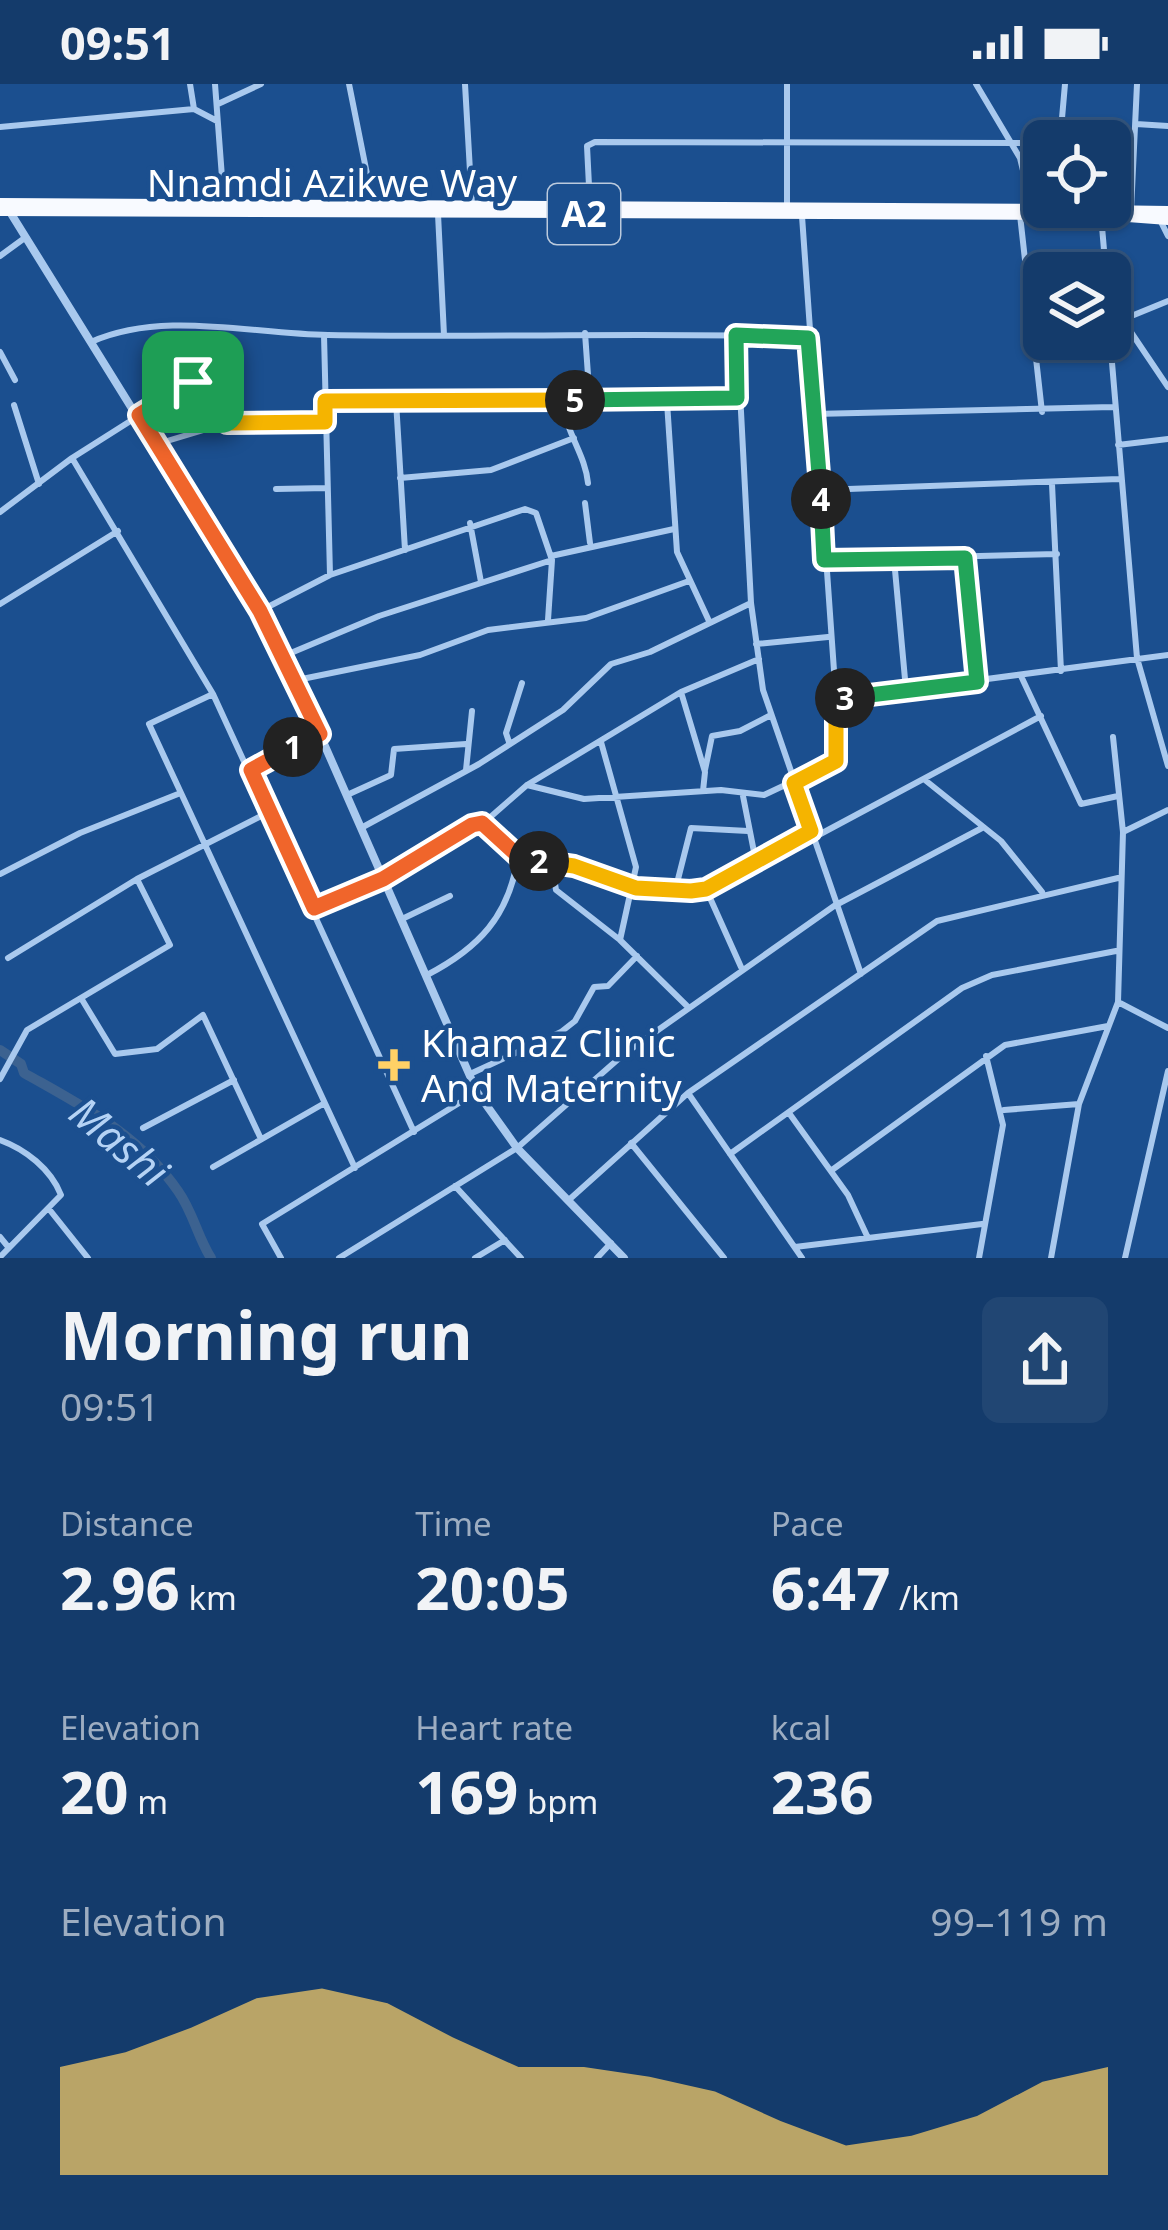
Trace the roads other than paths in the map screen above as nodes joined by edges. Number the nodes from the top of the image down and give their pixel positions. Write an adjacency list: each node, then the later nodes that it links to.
1 (190, 84): 11 (street)
2 (215, 84): 10 (street)
3 (261, 84): 10 (street)
4 (349, 84): 23 (street)
5 (465, 84): 24 (street)
6 (787, 84): 17 (street)
7 (976, 84): 18 (street)
8 (1065, 84): 12 (street)
9 (1137, 84): 14 (street)
10 (218, 104): 13 (street)
11 (194, 109): 13 (street); 16 (street)
12 (1062, 120)
13 (217, 121): 22 (street)
14 (1136, 124): 15 (street); 20 (street)
15 (1168, 126)
16 (0, 127)
17 (788, 141): 18 (street); 25 (street); 26 (street)
18 (1011, 142): 19 (street); 21 (street)
19 (1023, 142)
20 (1134, 144): 29 (street)
21 (1023, 167)
22 (224, 204): 23 (highway, Nnamdi Azikwe Way / A2); 27 (highway, Nnamdi Azikwe Way / A2)
23 (373, 204): 24 (highway, Nnamdi Azikwe Way / A2)
24 (472, 206): 25 (highway, Nnamdi Azikwe Way / A2)
25 (590, 206): 26 (highway, Nnamdi Azikwe Way / A2)
26 (787, 207): 28 (highway, Nnamdi Azikwe Way / A2)
27 (3, 208): 30 (highway, Nnamdi Azikwe Way / A2); 36 (street)
28 (1023, 208)
29 (1131, 211): 34 (highway, Nnamdi Azikwe Way / A2)
30 (438, 214): 31 (highway, Nnamdi Azikwe Way / A2); 43 (street)
31 (802, 214): 32 (highway, Nnamdi Azikwe Way / A2); 45 (street)
32 (1020, 215): 59 (street)
33 (1131, 216): 34 (highway, Nnamdi Azikwe Way / A2)
34 (1165, 217): 35 (street)
35 (1168, 236)
36 (26, 237): 37 (street); 46 (street)
37 (0, 256)
38 (1168, 301): 39 (street)
39 (1131, 316)
40 (1131, 330): 51 (street)
41 (585, 333): 43 (street); 44 (street); 49 (street)
42 (324, 335): 43 (street); 46 (street); 55 (street)
43 (444, 335)
44 (736, 335): 45 (street); 52 (street)
45 (808, 338): 60 (street)
46 (91, 342): 61 (street)
47 (0, 352): 50 (street)
48 (1111, 360): 58 (street)
49 (588, 375)
50 (15, 380)
51 (1168, 387)
52 (737, 398): 56 (street); 92 (street)
53 (396, 400): 54 (street); 55 (street); 69 (street)
54 (563, 400): 56 (street); 64 (street)
55 (325, 401): 62 (street)
56 (667, 401): 80 (street)
57 (14, 405): 72 (street)
58 (1113, 407): 59 (street); 67 (street)
59 (1042, 412): 60 (street)
60 (814, 414): 76 (street)
61 (139, 415): 63 (street); 66 (street); 68 (street)
62 (325, 422): 63 (street); 74 (street)
63 (227, 423): 66 (street)
64 (574, 438): 69 (street); 71 (street)
65 (1167, 441): 67 (street)
66 (158, 444): 94 (street)
67 (1117, 445): 70 (street)
68 (72, 458): 72 (street); 81 (street)
69 (400, 478): 83 (street)
70 (1119, 479): 73 (street); 102 (street)
71 (588, 483)
72 (39, 484): 78 (street)
73 (1052, 484): 76 (street); 84 (street)
74 (326, 488): 75 (street); 89 (street)
75 (276, 490)
76 (821, 490): 88 (street)
77 (585, 503): 82 (street)
78 (0, 512)
79 (470, 523): 83 (street); 85 (street); 91 (street)
80 (674, 529): 82 (street); 90 (street)
81 (118, 531): 93 (street); 110 (street)
82 (590, 544): 85 (street)
83 (405, 550): 89 (street)
84 (1057, 554): 86 (street); 103 (street)
85 (551, 558): 91 (street); 95 (street)
86 (965, 558): 87 (street); 106 (street)
87 (894, 559): 88 (street); 108 (street)
88 (824, 560): 97 (street)
89 (329, 575): 94 (street)
90 (688, 581): 95 (street); 96 (street)
91 (481, 582): 99 (street)
92 (751, 603): 96 (street); 98 (street)
93 (0, 604)
94 (260, 611): 99 (street)
95 (548, 620): 105 (street)
96 (709, 621): 119 (street)
97 (828, 637): 98 (street); 111 (street)
98 (756, 644): 101 (street)
99 (285, 655): 105 (street)
100 (1168, 655): 102 (street)
101 (759, 658): 109 (street); 113 (street)
102 (1137, 658): 103 (street); 116 (street)
103 (1061, 671): 104 (street)
104 (1021, 676): 106 (street); 114 (street)
105 (297, 680): 117 (street)
106 (977, 682): 108 (street)
107 (522, 683): 119 (street)
108 (906, 690): 111 (street)
109 (681, 692): 120 (street); 125 (street)
110 (213, 694): 123 (street); 130 (street)
111 (836, 700): 127 (street)
112 (472, 711): 121 (street)
113 (771, 715): 125 (street); 127 (street)
114 (1041, 716): 126 (street); 133 (street)
115 (1168, 729): 116 (street)
116 (1156, 732): 122 (street)
117 (320, 734): 123 (street); 131 (street)
118 (1113, 737): 133 (street)
119 (509, 742): 124 (street)
120 (601, 742): 128 (street); 134 (street)
121 (466, 744): 124 (street); 131 (street)
122 (1168, 766)
123 (251, 770): 136 (street)
124 (466, 770): 138 (street)
125 (705, 772): 129 (street)
126 (926, 780): 139 (street); 142 (street)
127 (794, 783): 132 (street); 142 (street)
128 (527, 785): 134 (street); 137 (street)
129 (703, 791): 132 (street); 134 (street)
130 (178, 794): 143 (street); 147 (street)
131 (346, 795): 138 (street)
132 (743, 796): 140 (street)
133 (1118, 796): 141 (street)
134 (620, 797): 151 (street)
135 (1168, 810): 141 (street)
136 (269, 812): 143 (street); 157 (street)
137 (482, 823): 144 (street); 150 (street)
138 (361, 827): 150 (street)
139 (982, 828): 154 (street); 156 (street)
140 (748, 831): 145 (street); 153 (street)
141 (1123, 832): 148 (street)
142 (812, 835): 145 (street); 156 (street)
143 (201, 844): 149 (street); 178 (street)
144 (518, 856): 146 (street); 165 (street)
145 (755, 857): 152 (street)
146 (552, 865): 151 (street); 159 (street)
147 (0, 874)
148 (1118, 878): 154 (street); 160 (street)
149 (137, 879): 162 (street); 166 (street)
150 (383, 879): 157 (street); 158 (street)
151 (636, 888): 153 (street); 159 (street)
152 (706, 889): 153 (street); 163 (street)
153 (674, 892)
154 (1042, 892): 164 (street)
155 (450, 896): 158 (street)
156 (834, 906): 163 (street); 164 (street)
157 (314, 908): 183 (street)
158 (402, 919): 165 (street)
159 (620, 940): 161 (street)
160 (1116, 951): 167 (street); 181 (street)
161 (637, 956): 168 (street); 173 (street)
162 (8, 958)
163 (742, 968): 168 (street)
164 (861, 974): 177 (street)
165 (427, 975): 173 (street)
166 (81, 998): 174 (street); 175 (street)
167 (1118, 1002): 169 (street); 170 (street)
168 (687, 1006): 187 (street)
169 (1108, 1027): 171 (street); 179 (street)
170 (1168, 1028)
171 (986, 1055): 180 (street); 191 (street)
172 (1168, 1071): 214 (street)
173 (470, 1074): 176 (street)
174 (0, 1079)
175 (234, 1080): 182 (street); 184 (street)
176 (477, 1092): 183 (street); 187 (street)
177 (688, 1093): 186 (street); 188 (street)
178 (323, 1104): 184 (street); 190 (street)
179 (1078, 1104): 180 (street); 213 (street)
180 (1003, 1111): 195 (street)
181 (790, 1113): 188 (street); 191 (street)
182 (143, 1128)
183 (414, 1132): 190 (street)
184 (261, 1139): 189 (street)
185 (0, 1140): 194 (street)
186 (631, 1143): 193 (street); 210 (street)
187 (518, 1148): 192 (street); 193 (street)
188 (730, 1154): 200 (street)
189 (212, 1168)
190 (355, 1168): 204 (street)
191 (832, 1170): 197 (street)
192 (455, 1186): 198 (street); 205 (street)
193 (571, 1198): 199 (street)
194 (49, 1208): 201 (street); 203 (street)
195 (983, 1224): 197 (street); 212 (street)
196 (0, 1237): 201 (street)
197 (868, 1238): 200 (street)
198 (505, 1240): 206 (street); 207 (street)
199 (611, 1243): 208 (street); 209 (street)
200 (795, 1247): 211 (street)
201 (9, 1248): 202 (street)
202 (0, 1257)
203 (88, 1258)
204 (281, 1258)
205 (339, 1258)
206 (475, 1258)
207 (521, 1258)
208 (597, 1258)
209 (624, 1258)
210 (724, 1258)
211 (802, 1258)
212 (979, 1258)
213 (1051, 1258)
214 (1127, 1258)

